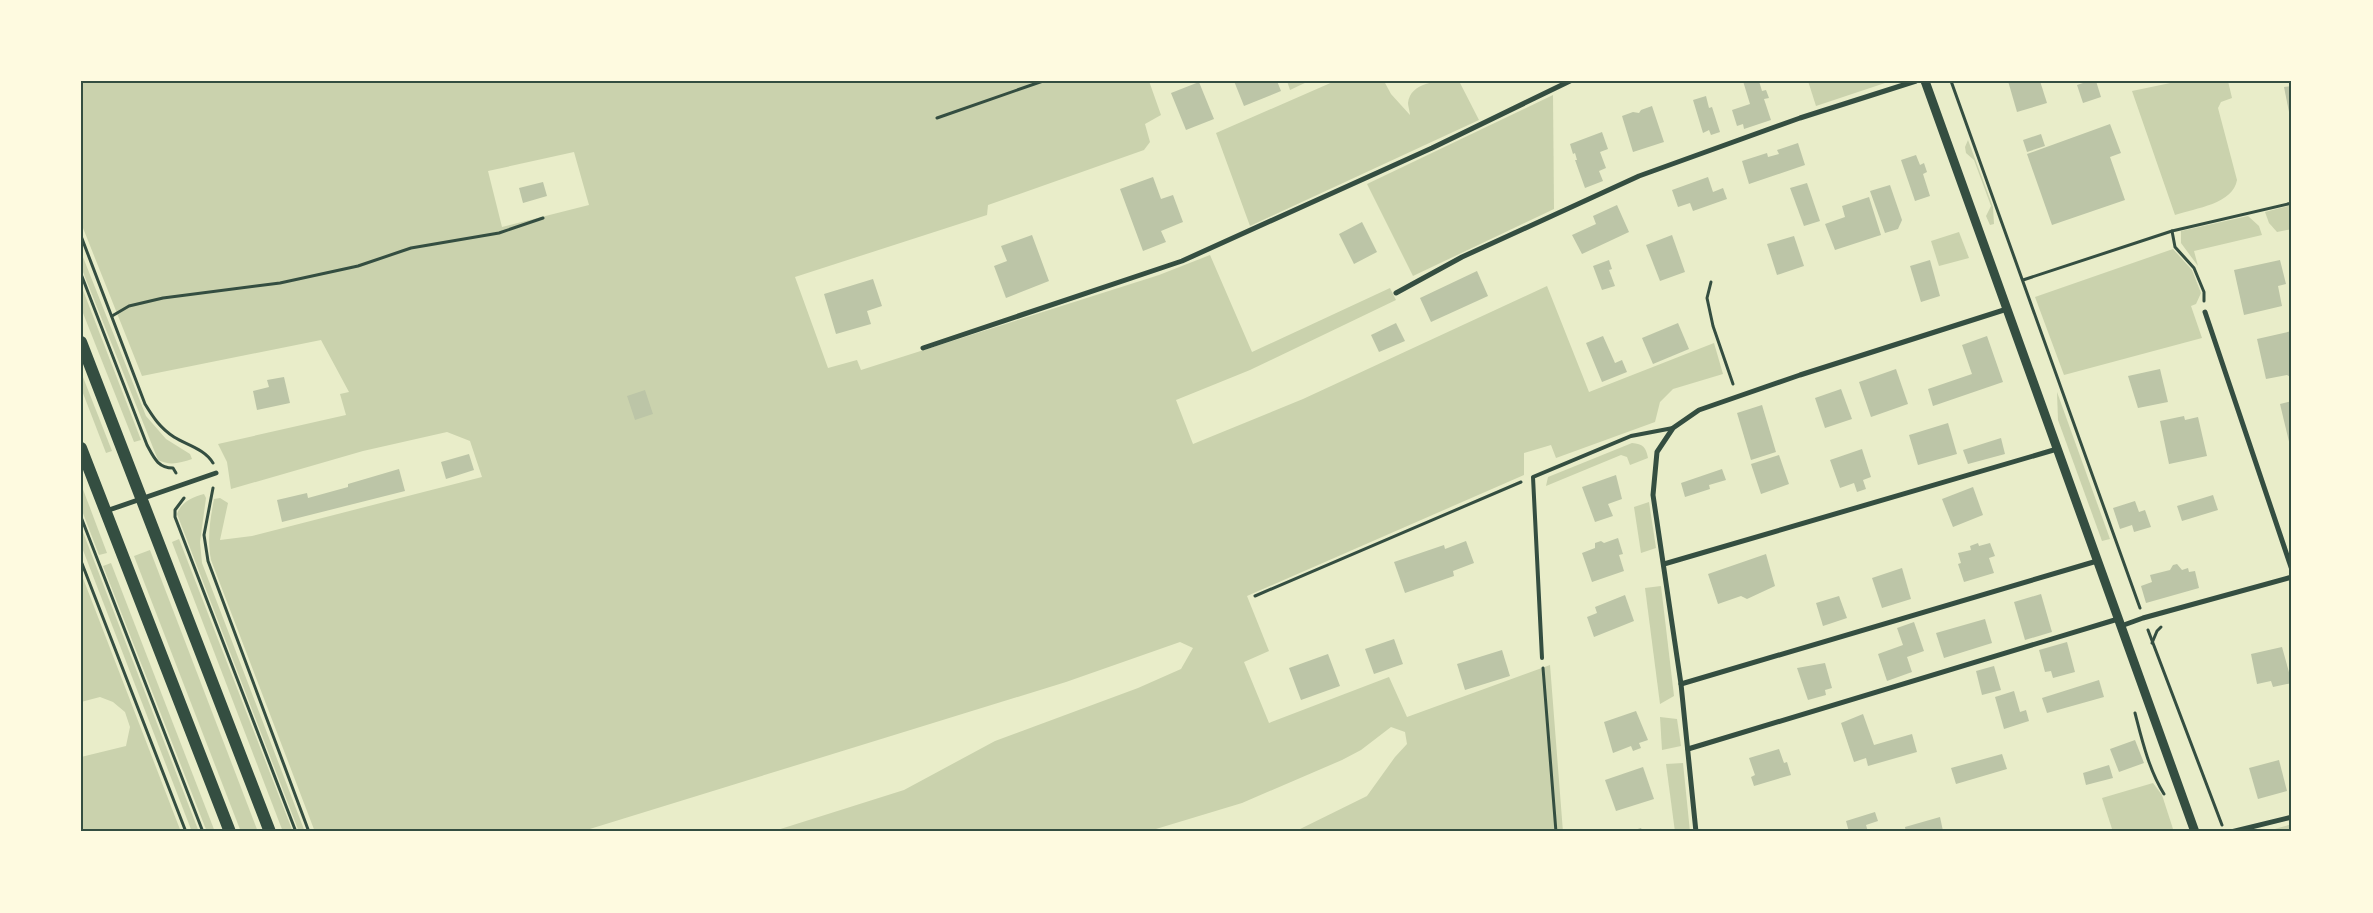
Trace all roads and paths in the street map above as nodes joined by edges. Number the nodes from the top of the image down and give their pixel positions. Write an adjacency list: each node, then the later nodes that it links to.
1 (1043, 81): 6 (path)
2 (1570, 81): 19 (street)
3 (1916, 81): 14 (street)
4 (1925, 81): 15 (street)
5 (1951, 81): 12 (path)
6 (937, 118)
7 (2292, 203): 9 (path)
8 (543, 218): 17 (path)
9 (2172, 231): 12 (path); 16 (path)
10 (81, 236): 17 (path)
11 (81, 274): 26 (path)
12 (2023, 280): 36 (path)
13 (1711, 282): 20 (path)
14 (1396, 293)
15 (2007, 309): 20 (street); 23 (street)
16 (2205, 312): 33 (street)
17 (112, 316): 24 (path)
18 (81, 342): 27 (main road)
19 (923, 348)
20 (1737, 397): 21 (street)
21 (1673, 428): 25 (lane); 32 (street)
22 (81, 448): 28 (main road)
23 (2056, 449): 31 (street); 32 (street)
24 (216, 473): 26 (street); 47 (path)
25 (1533, 476): 35 (path); 38 (lane)
26 (181, 486): 27 (street); 46 (path)
27 (142, 499): 28 (street); 45 (main road)
28 (106, 511): 44 (main road)
29 (81, 517): 43 (path)
30 (81, 561): 42 (path)
31 (2097, 561): 37 (street); 39 (street)
32 (1664, 564): 39 (street)
33 (2292, 570)
34 (2292, 577): 36 (street)
35 (1255, 596)
36 (2143, 618): 37 (street); 51 (path)
37 (2120, 623): 40 (street); 50 (street)
38 (1542, 658): 48 (path)
39 (1681, 684): 40 (street)
40 (1688, 749): 49 (street)
41 (2292, 817): 52 (street)
42 (186, 832)
43 (203, 832)
44 (230, 832)
45 (270, 832)
46 (296, 832)
47 (309, 832)
48 (1556, 832)
49 (1696, 832)
50 (2195, 832)
51 (2225, 832)
52 (2231, 832)

